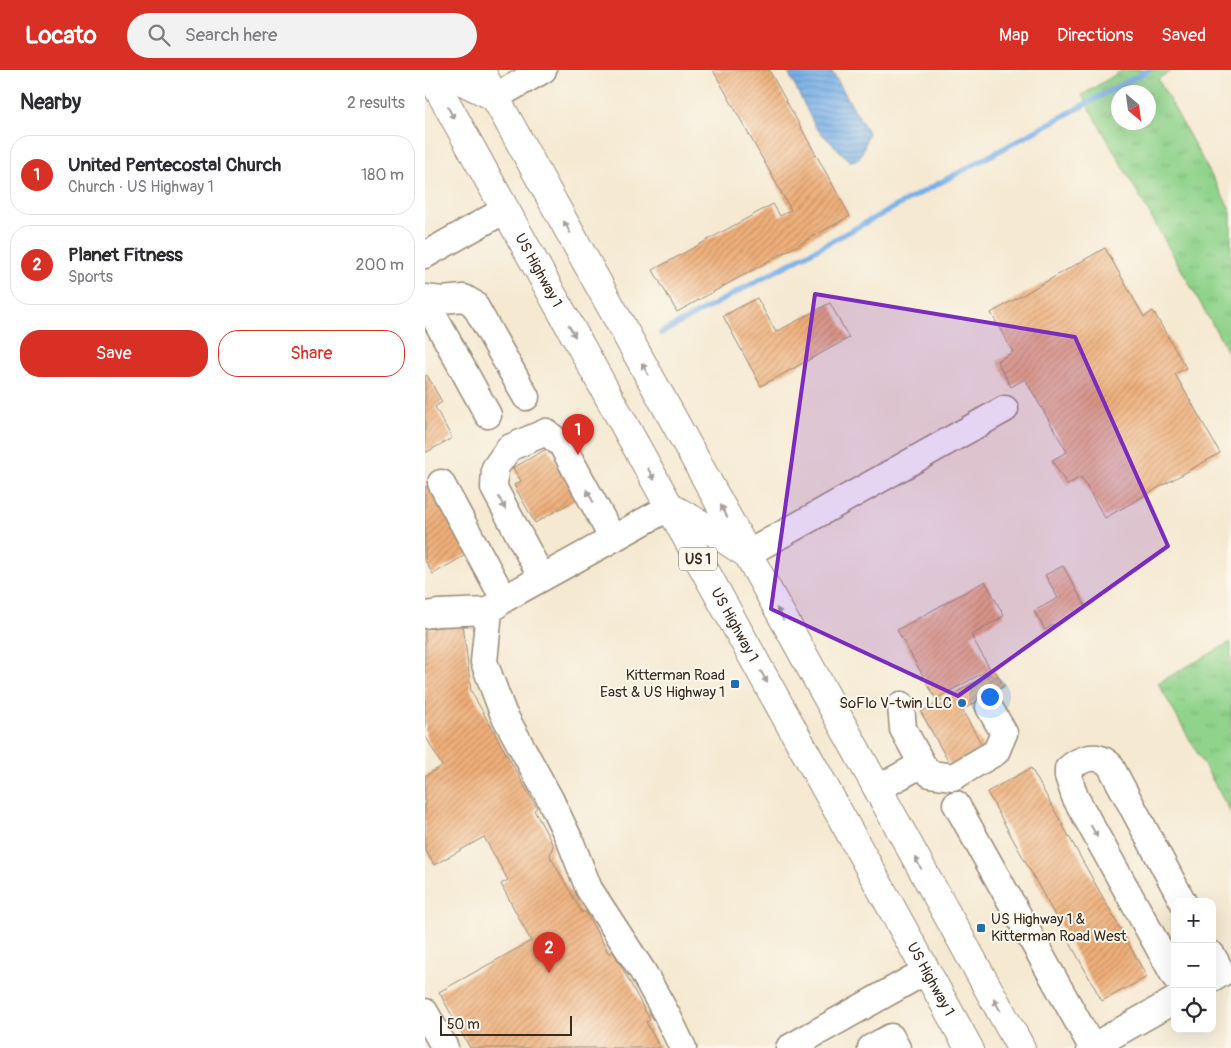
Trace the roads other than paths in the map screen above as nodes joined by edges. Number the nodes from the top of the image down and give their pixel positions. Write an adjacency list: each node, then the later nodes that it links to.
1 (428, 70): 6 (main road, US Highway 1 / US 1, one-way to 6)
2 (444, 70): 5 (main road)
3 (480, 70): 5 (main road)
4 (539, 71): 5 (street)
5 (495, 97): 15 (main road, one-way to 5)
6 (505, 210): 7 (street); 13 (main road, US Highway 1 / US 1, one-way to 13)
7 (425, 255)
8 (425, 299): 9 (street); 11 (street)
9 (526, 398)
10 (1005, 409): 15 (street)
11 (488, 415)
12 (441, 483): 17 (street)
13 (670, 507): 14 (street); 15 (main road); 27 (main road, US Highway 1 / US 1, one-way to 27)
14 (613, 538): 16 (street); 16 (street, one-way to 16)
15 (747, 554): 22 (main road, one-way to 15)
16 (542, 578): 17 (street)
17 (497, 605): 18 (street); 32 (street)
18 (425, 614)
19 (901, 705): 21 (street)
20 (989, 706): 21 (street)
21 (922, 764): 22 (street)
22 (877, 789): 37 (main road, one-way to 22)
23 (957, 804): 38 (street)
24 (1181, 898): 26 (street, one-way to 26)
25 (1216, 962): 28 (street)
26 (1171, 971)
27 (926, 972): 33 (street); 36 (main road, US Highway 1 / US 1)
28 (1216, 977)
29 (1171, 1002): 38 (street)
30 (425, 1012): 31 (street)
31 (445, 1048)
32 (683, 1048)
33 (789, 1048)
34 (871, 1048): 35 (street)
35 (897, 1048)
36 (969, 1048)
37 (1021, 1048)
38 (1092, 1048)

